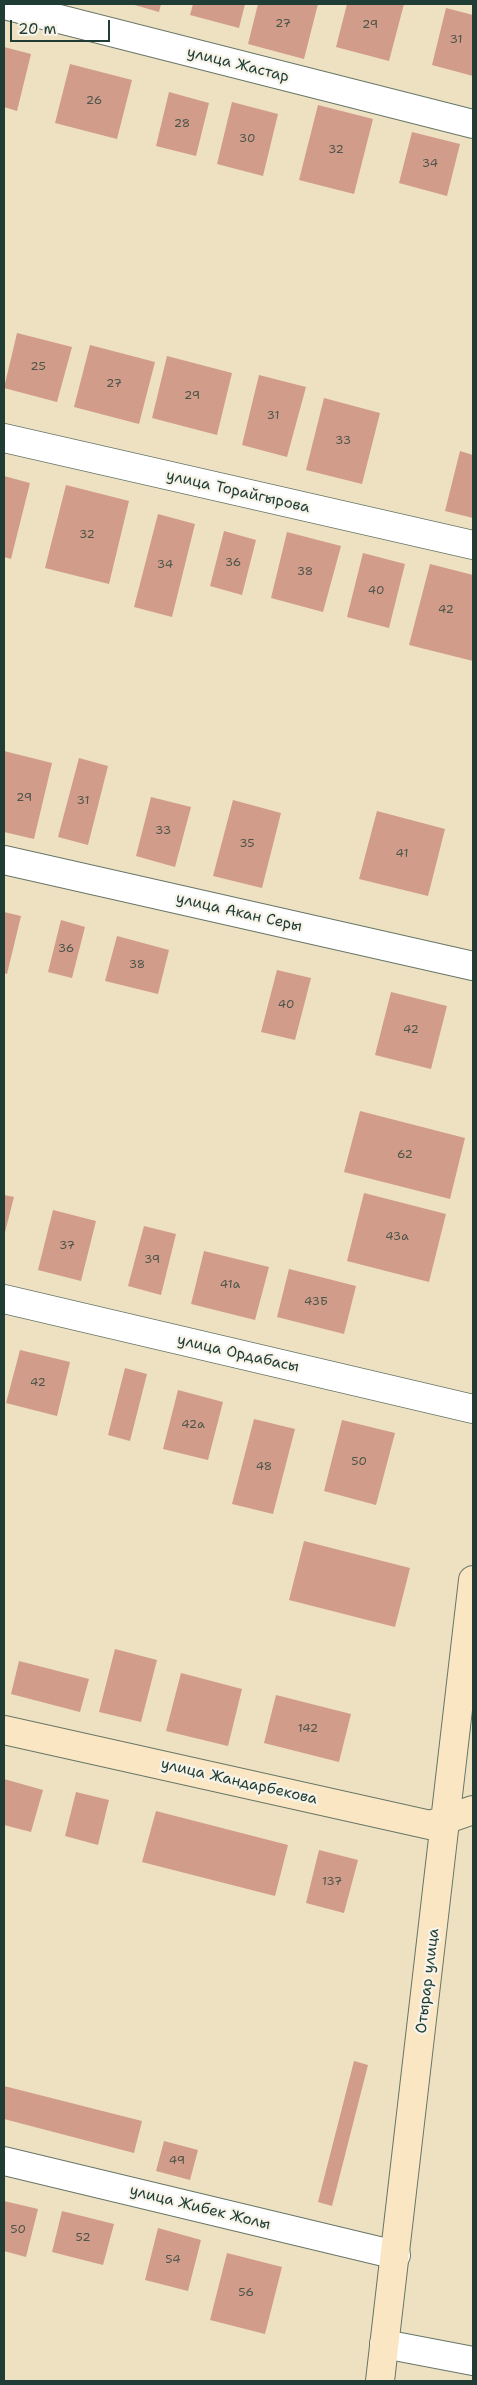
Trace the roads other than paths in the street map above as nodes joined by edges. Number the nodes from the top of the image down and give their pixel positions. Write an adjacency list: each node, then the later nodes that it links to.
1 (4, 5): 2 (street, улица Жастар)
2 (473, 124)
3 (4, 438): 4 (street, улица Торайгырова)
4 (473, 546)
5 (4, 860): 6 (street, улица Акан Серы)
6 (473, 966)
7 (4, 1299): 8 (street, улица Ордабасы)
8 (473, 1409)
9 (473, 1580): 12 (street, Отырар улица)
10 (4, 1730): 12 (street, улица Жандарбекова)
11 (473, 1810): 12 (street, улица Жандарбекова)
12 (447, 1819): 14 (street, Отырар улица)
13 (4, 2161): 14 (street, улица Жибек Жолы)
14 (396, 2255): 15 (street, Отырар улица)
15 (384, 2344): 16 (street); 17 (street, Отырар улица)
16 (473, 2361)
17 (380, 2381)

